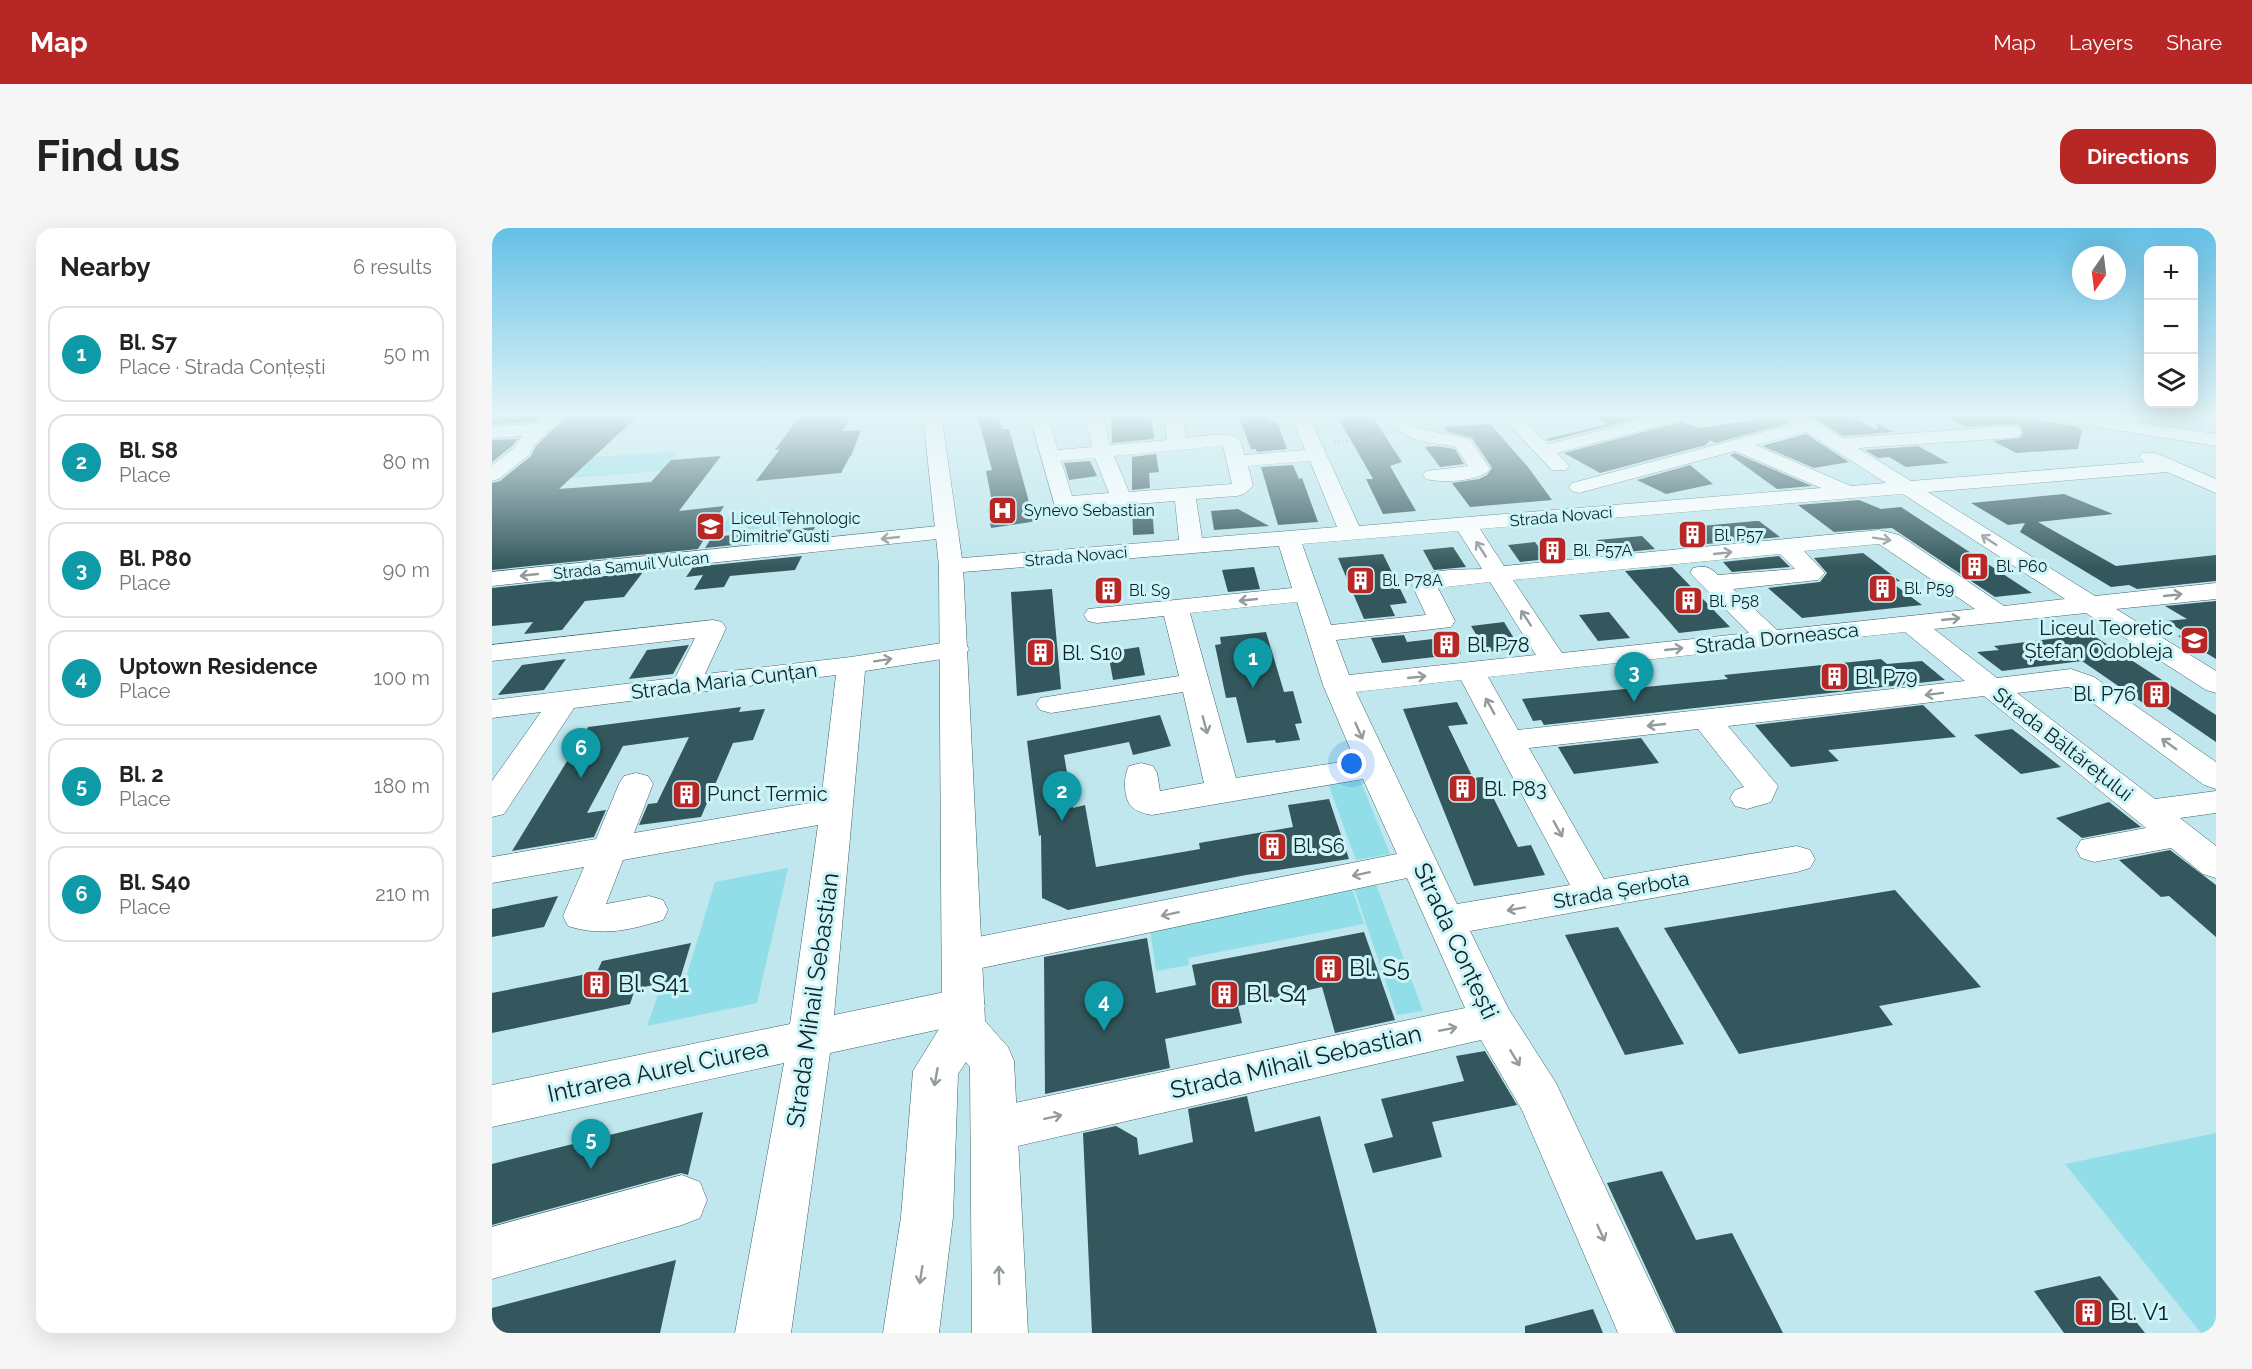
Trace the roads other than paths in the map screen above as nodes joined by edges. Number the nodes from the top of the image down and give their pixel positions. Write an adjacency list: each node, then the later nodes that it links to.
1 (504, 466): 15 (street)
2 (939, 466): 26 (street)
3 (1054, 466): 22 (street)
4 (1108, 466): 22 (street)
5 (1239, 466): 20 (street)
6 (1322, 466): 27 (street)
7 (1478, 466): 16 (street)
8 (1558, 466): 17 (street)
9 (1660, 466): 17 (street)
10 (1786, 466): 21 (street)
11 (1874, 466): 19 (street)
12 (2102, 466): 14 (street)
13 (2170, 466): 14 (street, Strada Novaci); 18 (street)
14 (2083, 474): 19 (street, Strada Novaci)
15 (492, 475)
16 (1433, 475)
17 (1579, 487): 24 (street)
18 (2216, 487)
19 (1909, 488): 21 (street, Strada Novaci); 39 (street, one-way to 19)
20 (1185, 493): 22 (street); 30 (street)
21 (1849, 493): 23 (street, Strada Novaci)
22 (1121, 498)
23 (1769, 499): 24 (street, Strada Novaci); 29 (street)
24 (1604, 513): 25 (street, Strada Novaci)
25 (1465, 524): 27 (street, Strada Novaci); 34 (street, one-way to 25)
26 (948, 532): 33 (street); 35 (street, Strada Samuil Vulcan, one-way to 35)
27 (1351, 533): 28 (street, Strada Novaci)
28 (1288, 538): 30 (street, Strada Novaci); 38 (street, Strada Conțești)
29 (1824, 543): 31 (street); 41 (street, one-way to 41)
30 (1191, 546): 33 (street, Strada Novaci)
31 (1786, 547): 32 (street, one-way to 31); 36 (street)
32 (1686, 557): 34 (street); 36 (street)
33 (951, 566): 46 (street)
34 (1497, 574): 44 (street); 48 (street, one-way to 34)
35 (492, 579)
36 (1713, 583): 45 (street)
37 (2216, 591): 39 (street, Strada Dorneasca, one-way to 37)
38 (1306, 594): 40 (street, one-way to 40); 44 (street, Strada Conțești)
39 (2089, 604): 41 (street, Strada Dorneasca); 52 (street)
40 (1175, 607): 42 (street); 51 (street)
41 (1999, 614): 43 (street, Strada Dorneasca, one-way to 41)
42 (1096, 615)
43 (1910, 623): 45 (street, Strada Dorneasca); 55 (street, Strada Băltărețului)
44 (1319, 634): 54 (street, Strada Conțești)
45 (1770, 638): 48 (street, Strada Dorneasca, one-way to 45)
46 (955, 649): 49 (street, Strada Maria Cunțan, one-way to 46); 81 (street)
47 (496, 657): 53 (street)
48 (1554, 662): 50 (street, Strada Dorneasca)
49 (851, 665): 53 (street, Strada Maria Cunțan); 69 (street, Strada Mihail Sebastian)
50 (1470, 671): 54 (street, Strada Dorneasca, one-way to 50); 60 (street, one-way to 50)
51 (1194, 682): 57 (street); 65 (street, one-way to 65)
52 (2216, 684)
53 (687, 685): 56 (street, Strada Maria Cunțan)
54 (1338, 685): 61 (street, Strada Conțești, one-way to 61)
55 (1992, 687): 59 (street, one-way to 59); 63 (street, one-way to 55); 70 (street, Strada Băltărețului)
56 (564, 700): 58 (street, Strada Maria Cunțan); 68 (street)
57 (1051, 704)
58 (492, 709)
59 (1707, 720): 60 (street, one-way to 60); 66 (street)
60 (1509, 741): 78 (street, one-way to 78)
61 (1374, 767): 65 (street); 75 (street, Strada Conțești)
62 (1141, 773): 65 (street)
63 (2216, 778)
64 (636, 784): 72 (street)
65 (1222, 791)
66 (1747, 798)
67 (2216, 802): 70 (street)
68 (492, 806)
69 (837, 810): 72 (street); 84 (street, Strada Mihail Sebastian)
70 (2148, 811): 71 (street, Strada Băltărețului)
71 (2178, 835): 73 (street); 76 (street, Strada Băltărețului)
72 (611, 848): 77 (street); 79 (street)
73 (2094, 849)
74 (1797, 859): 78 (street, Strada Șerbota)
75 (1419, 862): 80 (street, Strada Conțești); 81 (street, one-way to 81)
76 (2216, 865)
77 (492, 870)
78 (1594, 895): 80 (street, Strada Șerbota, one-way to 80)
79 (649, 910)
80 (1446, 921): 83 (street, Strada Conțești)
81 (963, 956): 82 (street)
82 (964, 1016): 84 (street, Intrarea Aurel Ciurea); 86 (street); 90 (street, one-way to 90)
83 (1492, 1020): 86 (street, Strada Mihail Sebastian, one-way to 83); 92 (street, Strada Conțești, one-way to 92)
84 (810, 1039): 85 (street, Intrarea Aurel Ciurea); 89 (street, Strada Mihail Sebastian)
85 (492, 1106)
86 (996, 1129): 91 (street, one-way to 86)
87 (682, 1200): 88 (street)
88 (492, 1253)
89 (763, 1333)
90 (911, 1333)
91 (1000, 1333)
92 (1646, 1333)

